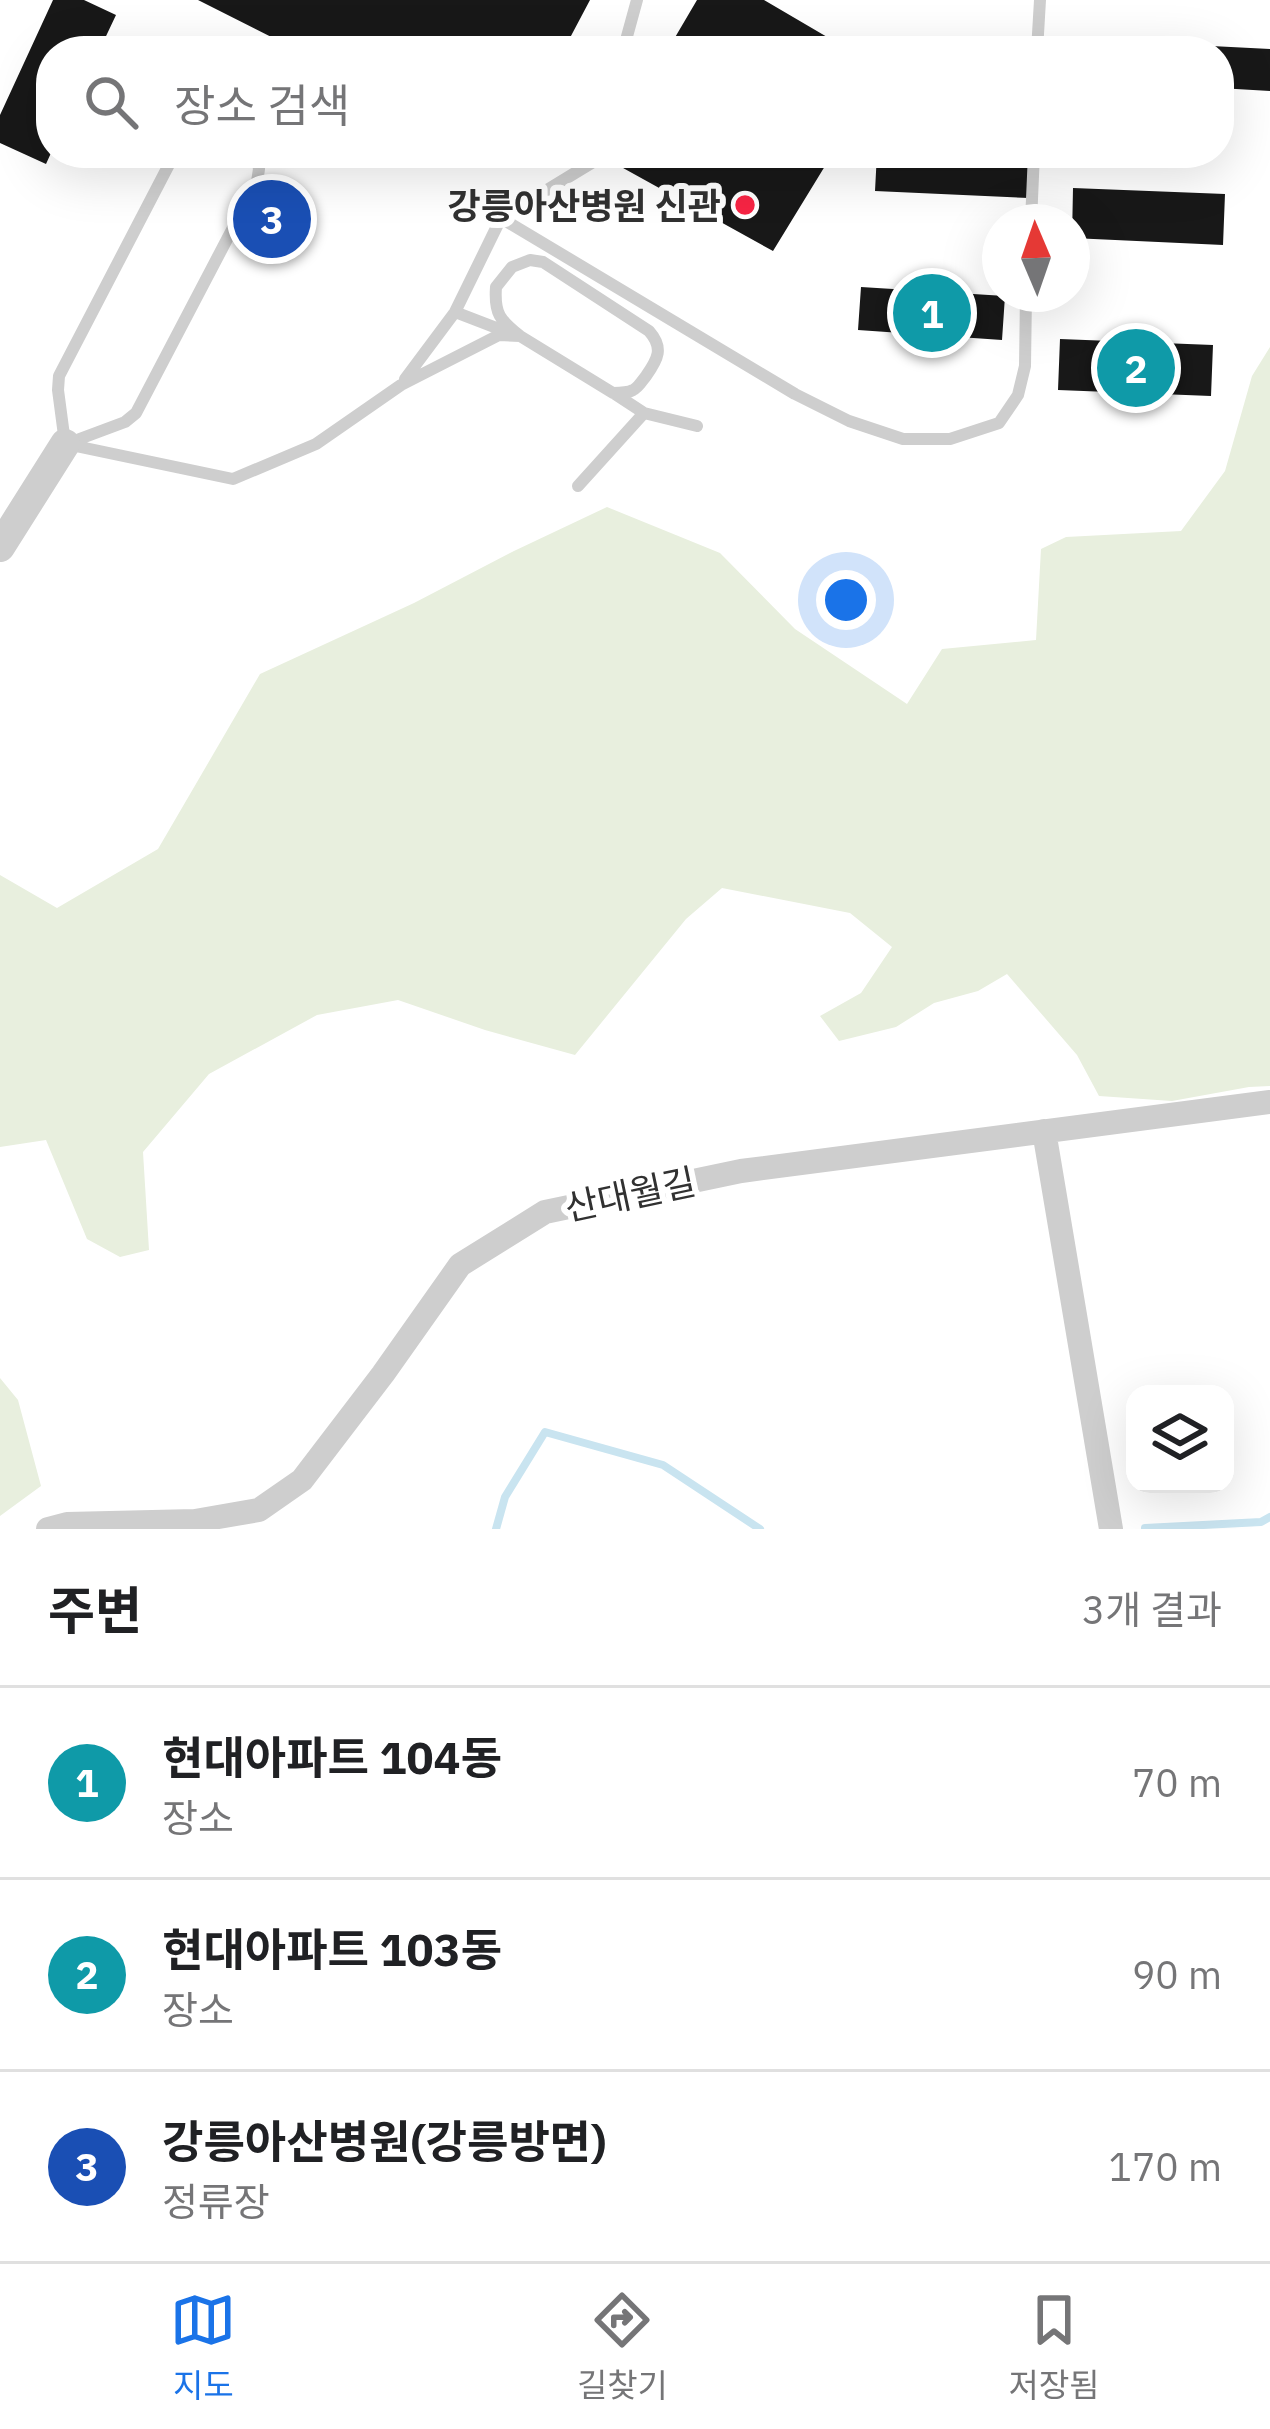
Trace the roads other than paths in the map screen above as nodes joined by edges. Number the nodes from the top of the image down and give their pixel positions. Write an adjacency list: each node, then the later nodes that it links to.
1 (637, 0): 3 (lane)
2 (1040, 0): 4 (lane)
3 (627, 36)
4 (1038, 36)
5 (167, 168): 21 (lane)
6 (259, 168): 21 (lane)
7 (583, 168): 10 (lane)
8 (1033, 168): 9 (lane)
9 (1032, 204)
10 (501, 218): 12 (lane); 13 (lane)
11 (1025, 312): 13 (lane)
12 (455, 313): 15 (lane); 17 (lane)
13 (666, 318): 14 (lane); 16 (lane)
14 (649, 332): 15 (lane); 16 (lane)
15 (520, 336): 17 (lane); 18 (lane)
16 (659, 353): 18 (lane)
17 (401, 385): 21 (lane)
18 (613, 393): 19 (lane)
19 (644, 413): 20 (lane); 22 (lane)
20 (697, 426)
21 (65, 444): 23 (street)
22 (578, 486)
23 (3, 539)
24 (1270, 1102): 25 (street, 산대월길)
25 (1044, 1131): 26 (street, 산대월길); 27 (street)
26 (48, 1529)
27 (1111, 1529)

